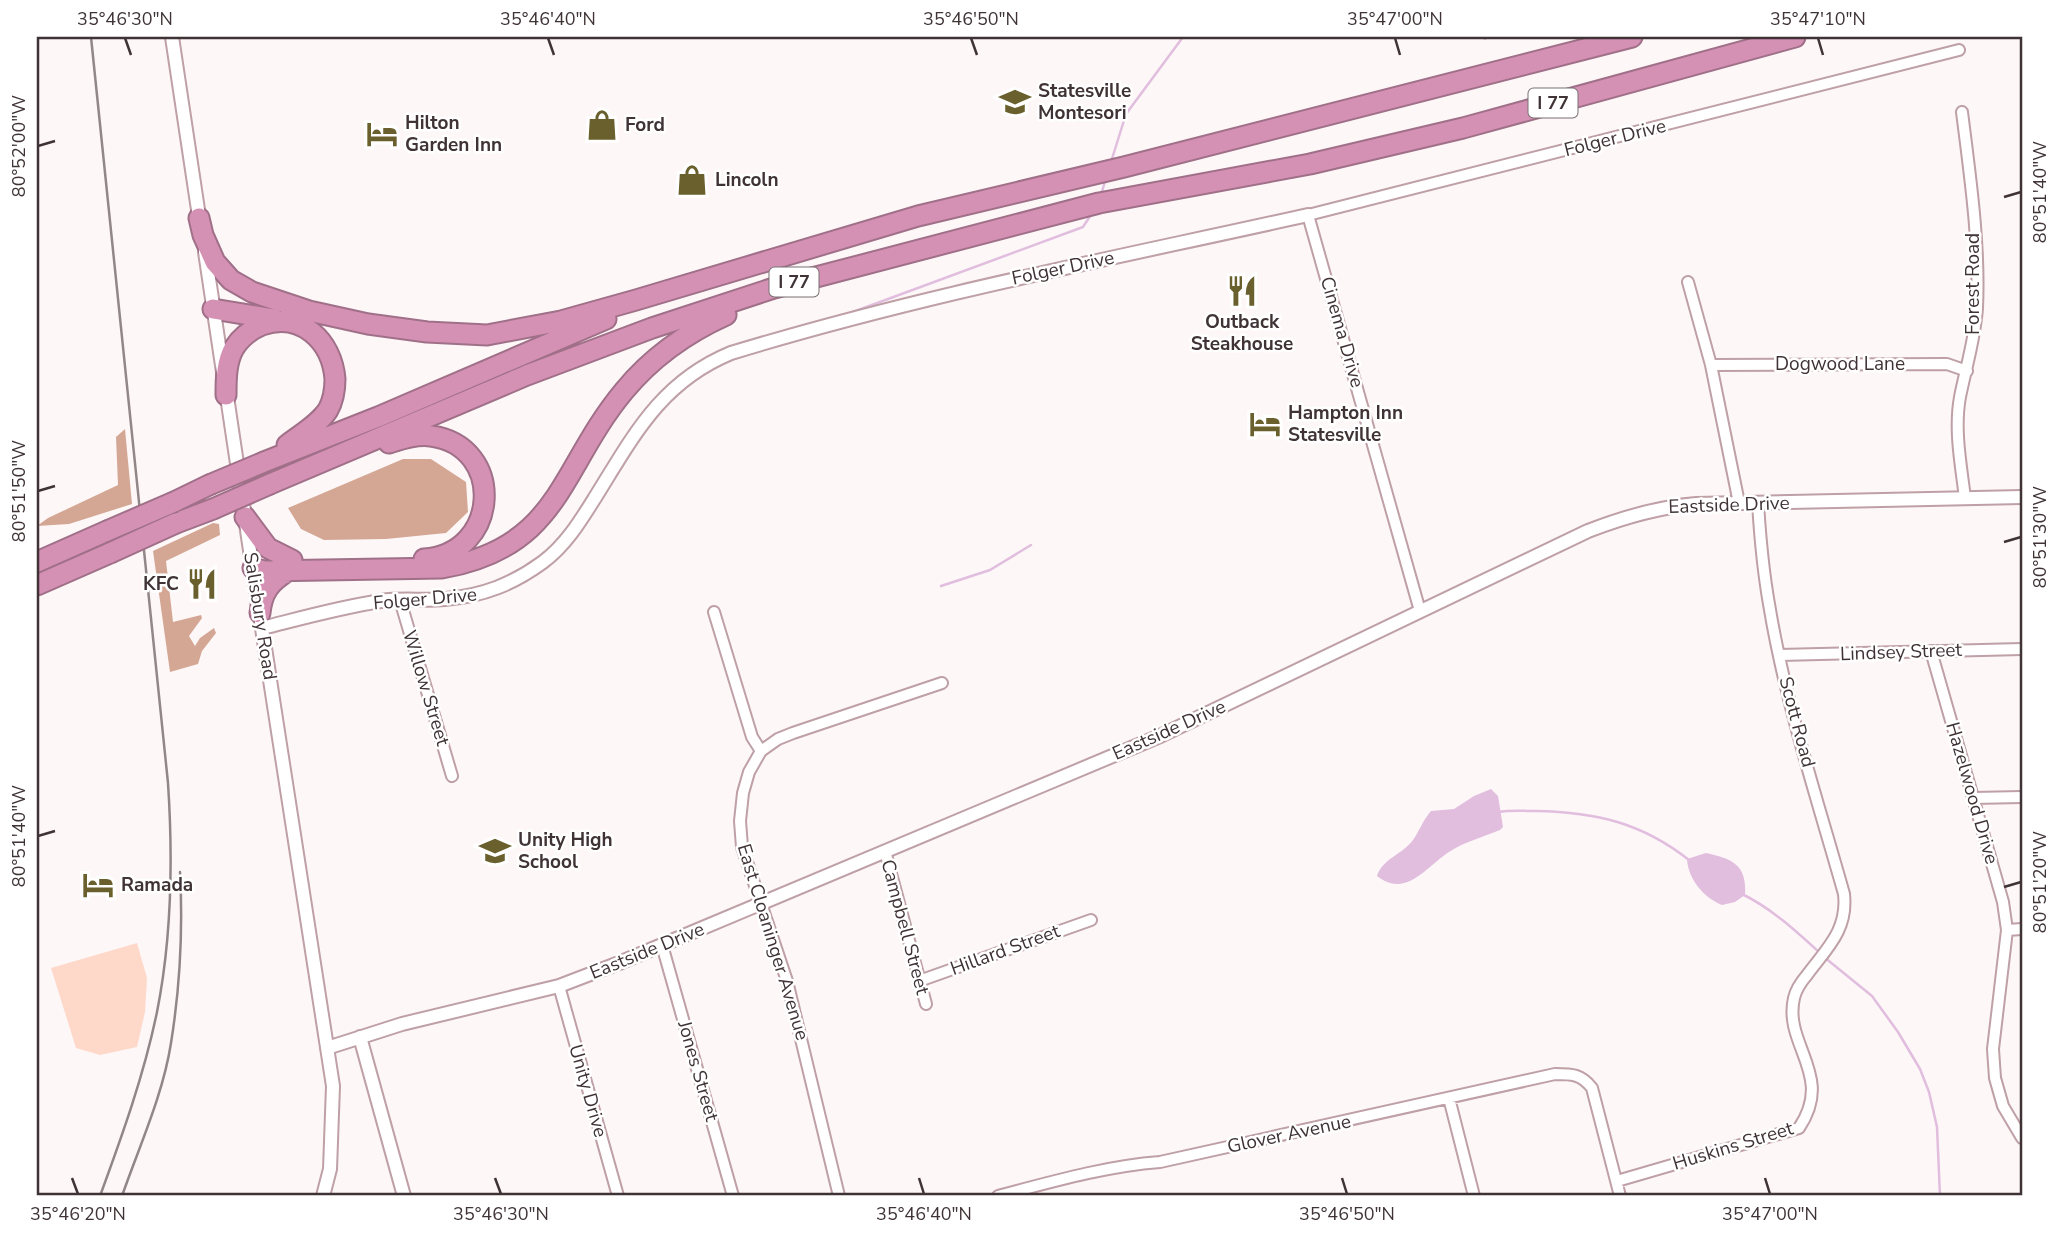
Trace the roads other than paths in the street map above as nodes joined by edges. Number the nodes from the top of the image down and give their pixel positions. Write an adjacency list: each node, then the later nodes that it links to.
1 (172, 37): 7 (street, Salisbury Road)
2 (1632, 37): 9 (highway, I 77)
3 (1795, 37): 8 (highway, I 77)
4 (1959, 50): 6 (street, Folger Drive)
5 (1962, 112): 15 (street, Forest Road)
6 (1308, 215): 28 (street, Folger Drive); 30 (street, Cinema Drive)
7 (200, 218): 11 (highway); 12 (street, Salisbury Road)
8 (971, 236): 18 (highway, I 77); 25 (highway)
9 (711, 277): 11 (highway); 17 (highway, I 77)
10 (1688, 282): 14 (street)
11 (275, 300): 12 (highway)
12 (213, 309): 13 (highway); 16 (street, Salisbury Road)
13 (284, 321): 16 (highway); 17 (highway)
14 (1711, 365): 15 (street, Dogwood Lane); 21 (street)
15 (1967, 371): 19 (street, Forest Road)
16 (226, 395): 23 (street, Salisbury Road)
17 (264, 461): 24 (highway, I 77, bridge)
18 (298, 472): 25 (highway); 27 (highway, I 77, bridge)
19 (1965, 498): 20 (street, Eastside Drive); 22 (street, Eastside Drive)
20 (2022, 498)
21 (1739, 503): 22 (street, Eastside Drive); 30 (street, Eastside Drive)
22 (1758, 503): 34 (street, Scott Road)
23 (245, 517): 25 (highway); 26 (street, Salisbury Road)
24 (37, 562)
25 (290, 565): 26 (highway); 31 (highway)
26 (253, 568): 31 (street, Salisbury Road)
27 (37, 585)
28 (400, 600): 31 (street, Folger Drive); 37 (street, Willow Street)
29 (713, 611): 36 (street)
30 (1420, 611): 40 (street, Eastside Drive)
31 (261, 621): 51 (street, Salisbury Road)
32 (2022, 649): 33 (street, Lindsey Street)
33 (1931, 651): 34 (street, Lindsey Street); 39 (street, Hazelwood Drive)
34 (1780, 655): 45 (street, Scott Road)
35 (943, 683): 36 (street)
36 (761, 751): 41 (street, East Cloaninger Avenue)
37 (452, 776)
38 (2022, 797): 39 (street)
39 (1973, 799): 44 (street, Hazelwood Drive)
40 (885, 850): 41 (street, Eastside Drive); 47 (street, Campbell Street)
41 (762, 904): 46 (street, Eastside Drive); 59 (street, East Cloaninger Avenue)
42 (1091, 920): 47 (street, Hillard Street)
43 (2022, 929): 44 (street)
44 (2007, 930): 53 (street, Hazelwood Drive)
45 (1835, 937): 54 (street, Huskins Street)
46 (662, 945): 48 (street, Eastside Drive); 58 (street, Jones Street)
47 (919, 981): 49 (street, Campbell Street)
48 (559, 986): 50 (street, Eastside Drive); 57 (street, Unity Drive)
49 (926, 1004)
50 (360, 1037): 51 (street, Eastside Drive); 56 (street)
51 (327, 1048): 55 (street, Salisbury Road)
52 (1449, 1098): 54 (street, Glover Avenue); 60 (street, Glover Avenue); 61 (street)
53 (2022, 1138)
54 (1617, 1181): 62 (street)
55 (323, 1196)
56 (404, 1196)
57 (618, 1196)
58 (733, 1196)
59 (839, 1196)
60 (998, 1196)
61 (1474, 1196)
62 (1620, 1196)

